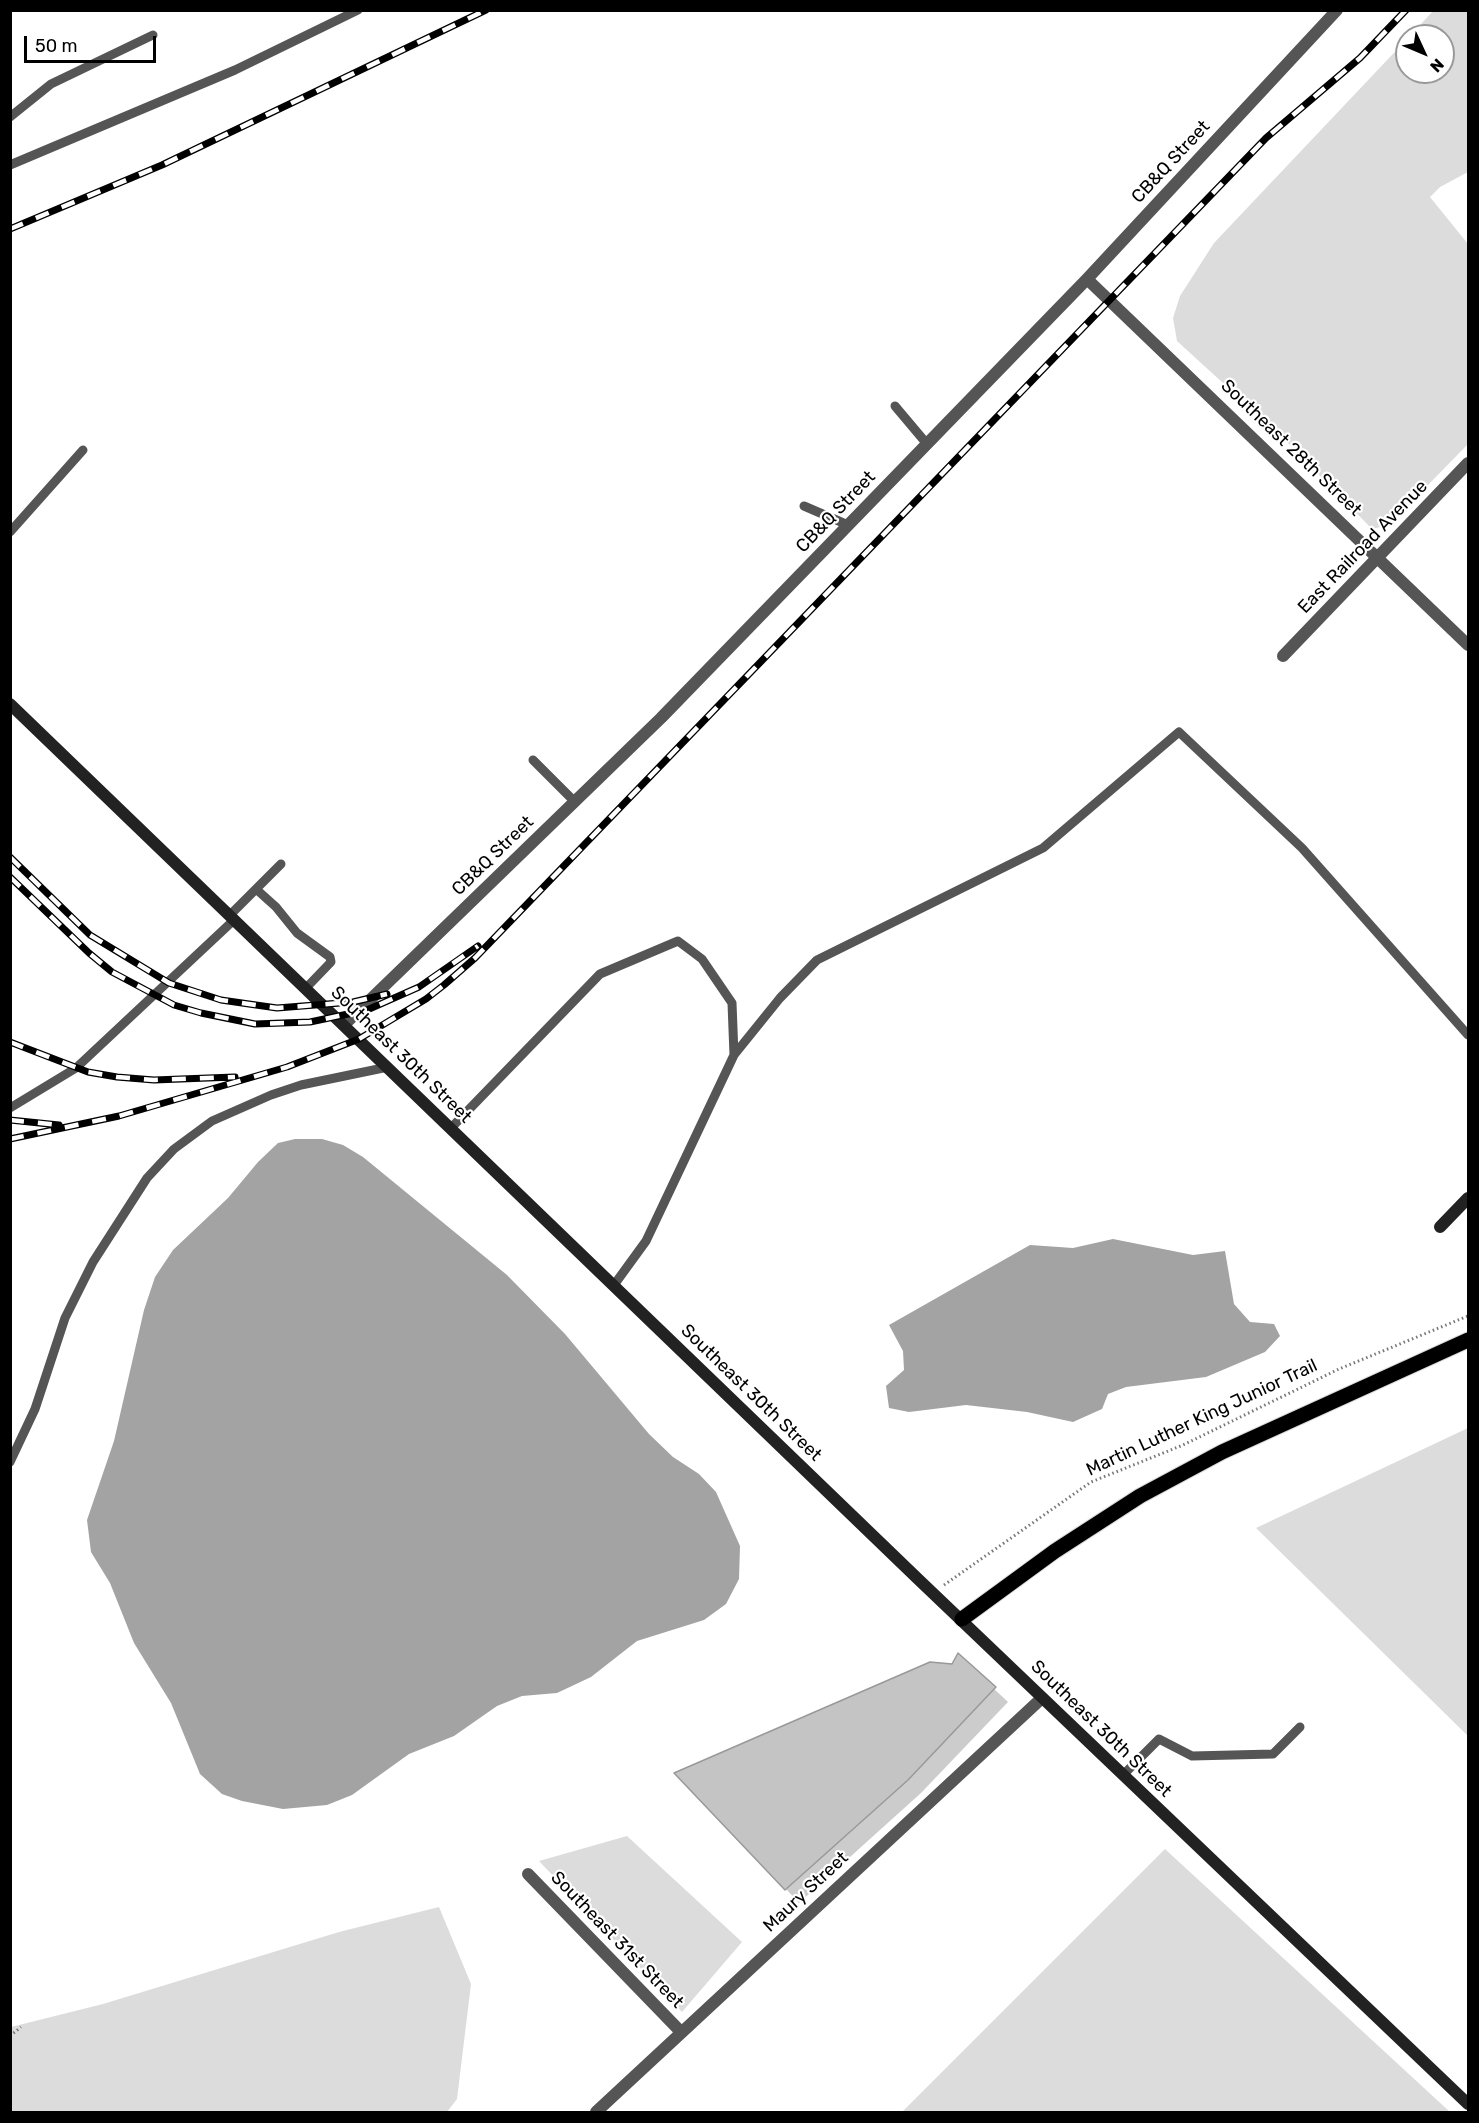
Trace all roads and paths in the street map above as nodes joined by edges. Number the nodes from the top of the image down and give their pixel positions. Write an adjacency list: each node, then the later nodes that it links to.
1 (358, 10): 5 (lane)
2 (1337, 10): 6 (street, CB&Q Street)
3 (153, 35): 4 (lane)
4 (10, 117)
5 (10, 165)
6 (1087, 279): 8 (street, CB&Q Street); 14 (street, Southeast 28th Street)
7 (895, 406): 8 (lane)
8 (927, 444): 12 (street, CB&Q Street)
9 (83, 450): 13 (lane)
10 (1468, 463): 14 (street, East Railroad Avenue)
11 (804, 506): 12 (lane)
12 (848, 525): 19 (street, CB&Q Street)
13 (10, 532)
14 (1378, 557): 15 (street, Southeast 28th Street); 16 (street, East Railroad Avenue)
15 (1468, 645)
16 (1283, 656)
17 (10, 704): 22 (main road, Southeast 30th Street)
18 (533, 760): 19 (lane)
19 (575, 802): 24 (street, CB&Q Street)
20 (281, 864): 21 (lane)
21 (256, 889): 22 (lane); 23 (lane)
22 (232, 917): 23 (main road, Southeast 30th Street); 28 (lane)
23 (306, 988): 24 (main road, Southeast 30th Street)
24 (344, 1024): 27 (main road, Southeast 30th Street)
25 (1468, 1035): 26 (lane)
26 (734, 1055): 29 (lane); 32 (lane)
27 (388, 1067): 29 (main road, Southeast 30th Street); 35 (lane)
28 (10, 1108)
29 (452, 1128): 32 (main road, Southeast 30th Street)
30 (1468, 1198): 31 (main road)
31 (1440, 1227)
32 (614, 1285): 36 (main road, Southeast 30th Street)
33 (1468, 1316): 36 (path, Martin Luther King Junior Trail)
34 (1468, 1340): 37 (main road)
35 (10, 1462)
36 (932, 1593): 37 (main road, Southeast 30th Street)
37 (962, 1619): 38 (main road, Southeast 30th Street)
38 (1042, 1698): 40 (main road, Southeast 30th Street); 43 (street, Maury Street)
39 (1300, 1726): 40 (lane)
40 (1123, 1774): 45 (main road, Southeast 30th Street)
41 (528, 1874): 43 (street, Southeast 31st Street)
42 (21, 2027): 44 (path)
43 (681, 2032): 46 (street, Maury Street)
44 (10, 2036)
45 (1468, 2104)
46 (596, 2112)

